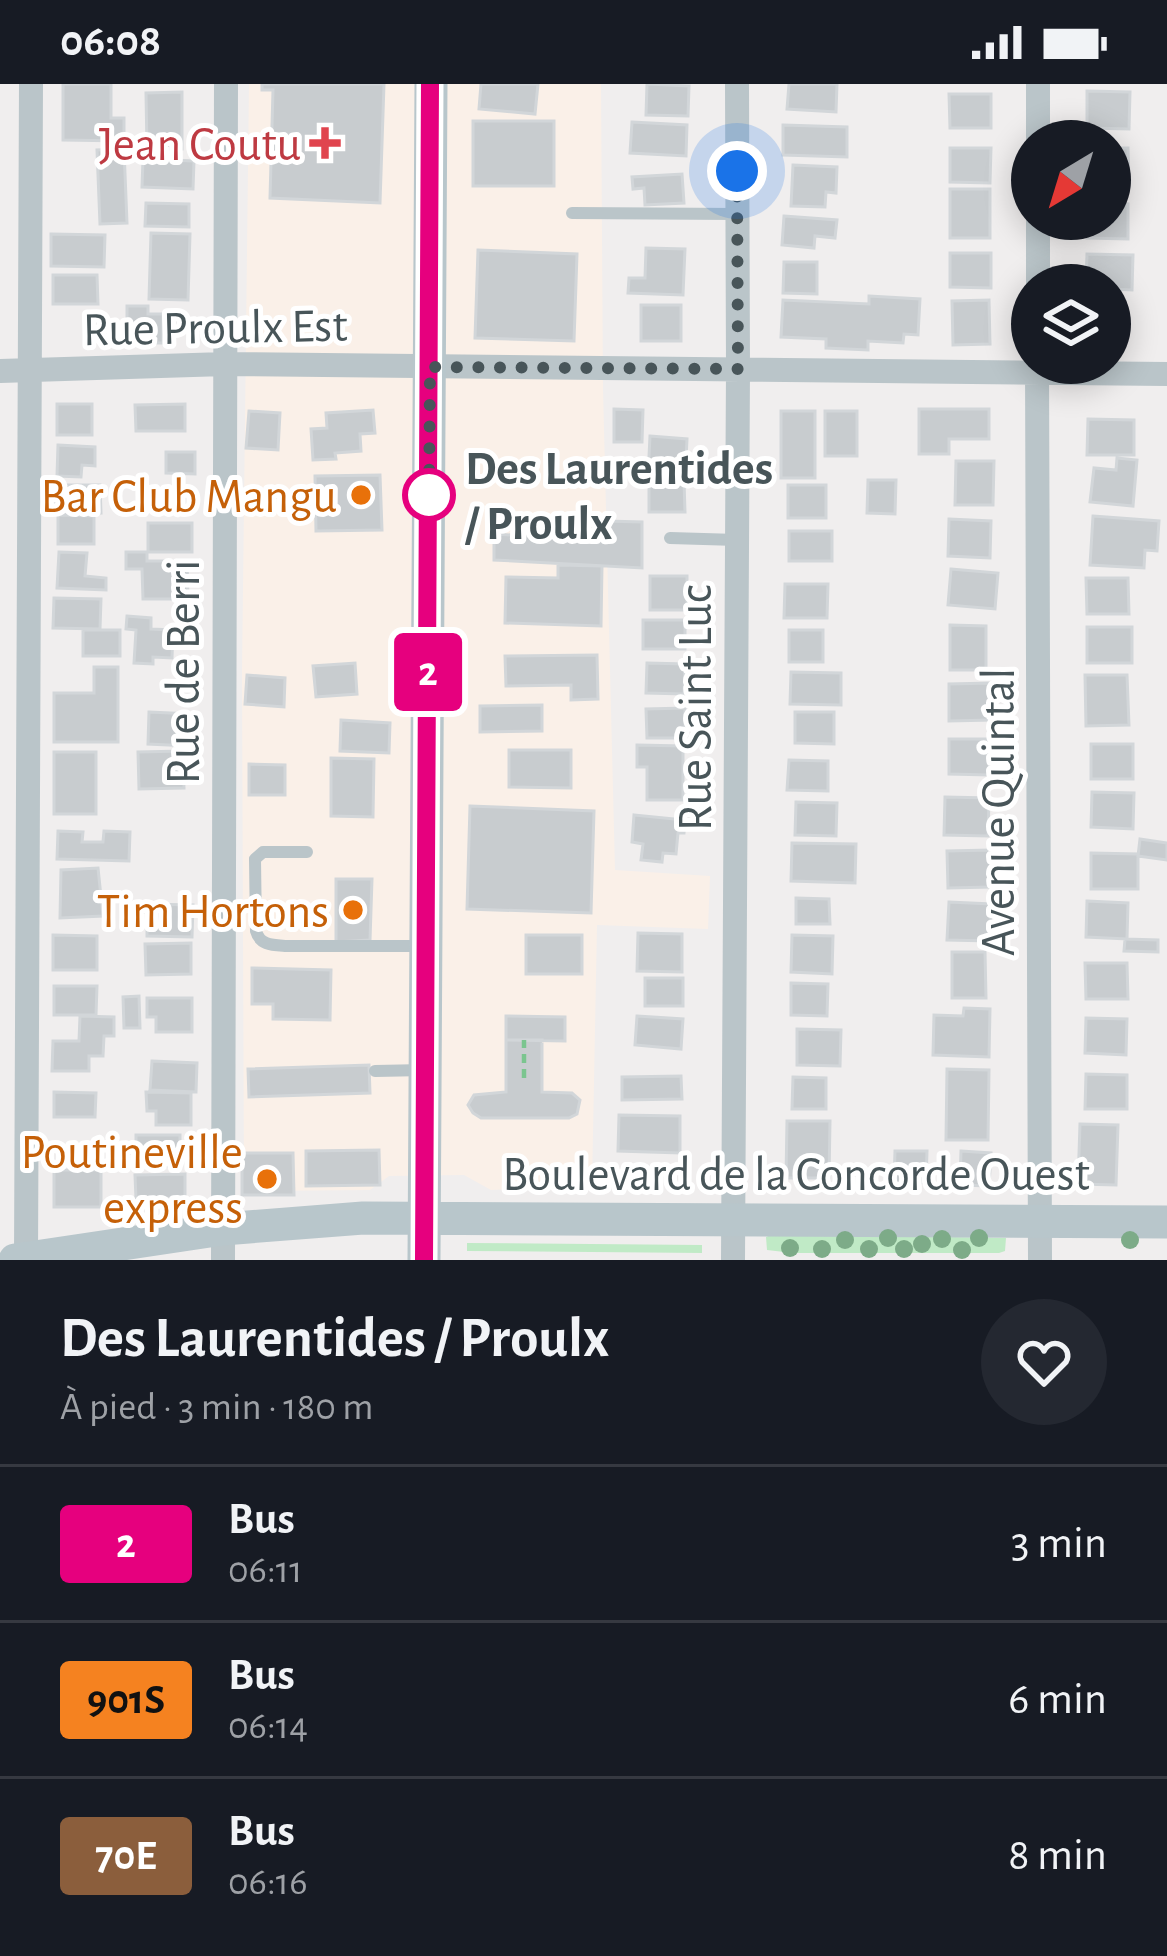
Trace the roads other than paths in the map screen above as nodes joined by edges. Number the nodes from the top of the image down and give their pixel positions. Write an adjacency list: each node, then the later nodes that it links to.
1 (31, 84): 13 (street)
2 (226, 84): 9 (street, Rue de Berri)
3 (430, 84): 10 (main road)
4 (737, 84): 8 (street, Rue Saint Luc)
5 (1038, 84): 6 (street)
6 (1038, 120)
7 (572, 213): 8 (lane)
8 (737, 214): 12 (street, Rue Saint Luc)
9 (225, 364): 10 (street, Rue Proulx Est); 13 (street, Rue Proulx Est); 28 (street, Rue de Berri)
10 (430, 367): 12 (street, Rue Proulx Est); 21 (main road)
11 (1011, 368): 12 (street, Rue Proulx Est)
12 (738, 369): 19 (street, Rue Saint Luc)
13 (30, 370): 14 (street, Rue Proulx Est); 29 (street)
14 (0, 371)
15 (1131, 372): 16 (street, Rue Proulx Est)
16 (1167, 374)
17 (1037, 384): 26 (street, Avenue Quintal)
18 (670, 538): 19 (lane)
19 (736, 540): 25 (street, Rue Saint Luc)
20 (307, 852): 21 (lane)
21 (427, 946): 22 (main road)
22 (426, 1070): 23 (lane); 24 (main road)
23 (375, 1071)
24 (425, 1219): 25 (main road, Boulevard de la Concorde Ouest); 28 (main road, Boulevard de la Concorde Ouest); 31 (main road)
25 (733, 1220): 26 (main road, Boulevard de la Concorde Ouest); 32 (street, Rue Saint Luc)
26 (1039, 1222): 27 (main road, Boulevard de la Concorde Ouest); 33 (street, Avenue Quintal)
27 (1167, 1222)
28 (223, 1245): 29 (main road, Boulevard de la Concorde Ouest)
29 (26, 1259): 30 (main road, Boulevard de la Concorde Ouest)
30 (15, 1260)
31 (424, 1260)
32 (733, 1260)
33 (1040, 1260)

